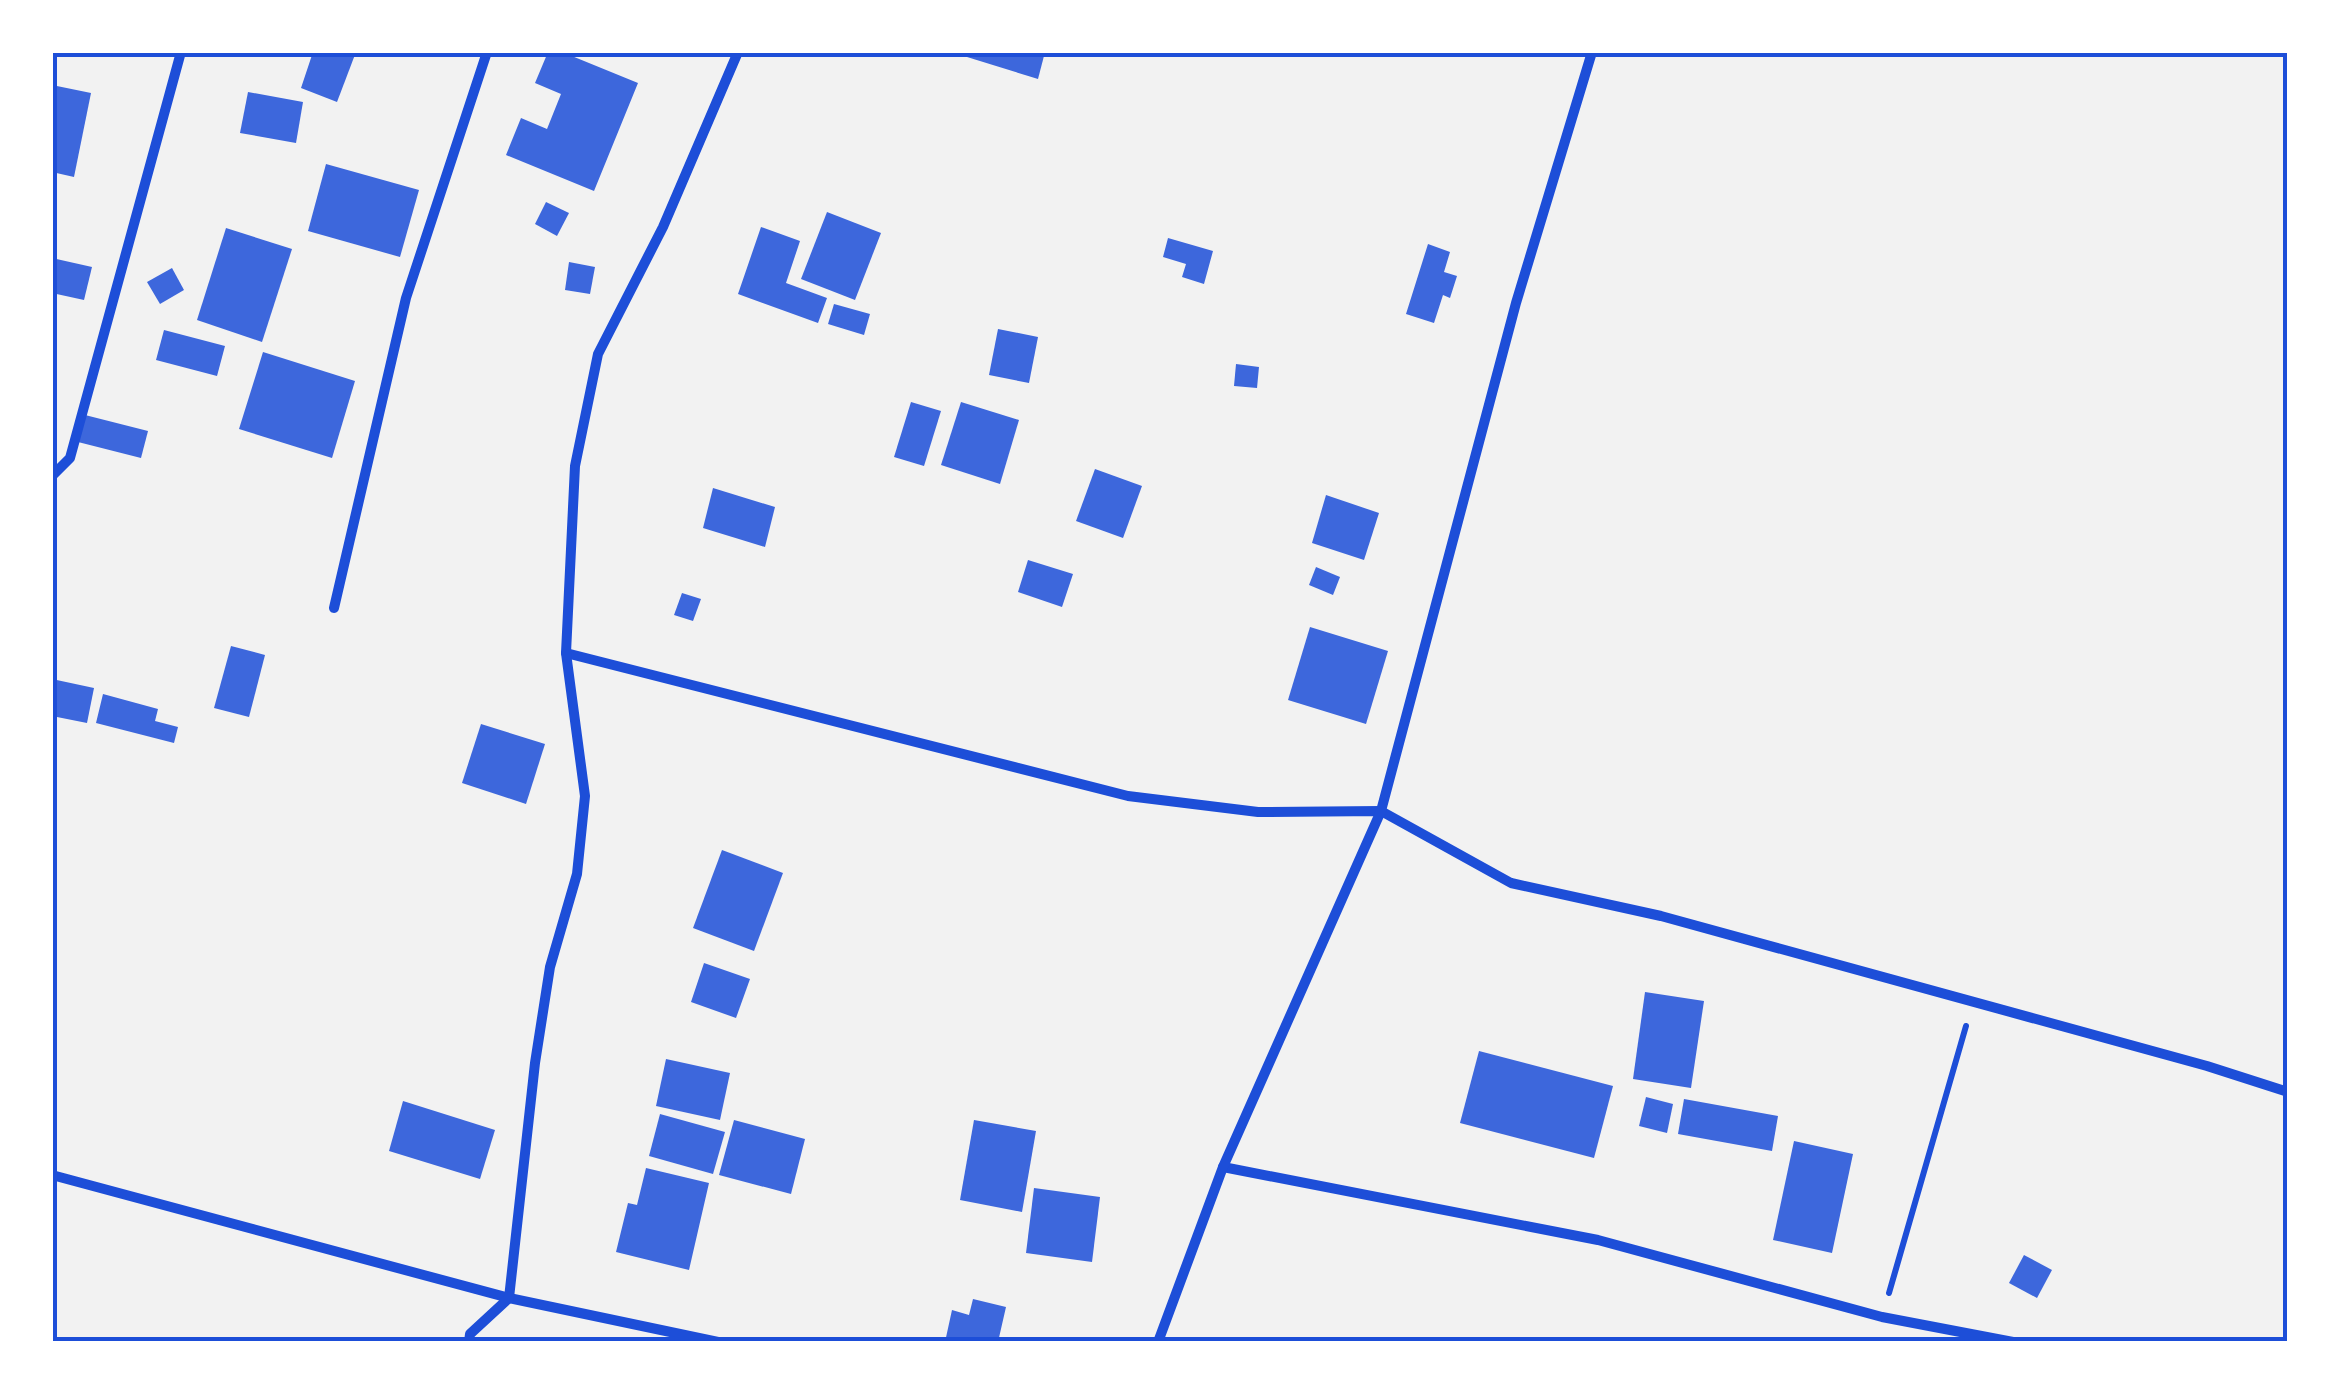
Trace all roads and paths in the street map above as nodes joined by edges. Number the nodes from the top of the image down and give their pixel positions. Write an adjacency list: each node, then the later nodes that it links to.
1 (181, 52): 5 (street)
2 (487, 52): 6 (street)
3 (738, 52): 7 (street)
4 (1592, 52): 8 (street)
5 (52, 476)
6 (334, 608)
7 (566, 653): 8 (street); 13 (street)
8 (1381, 811): 9 (street); 11 (street)
9 (1973, 1001): 10 (street); 14 (path)
10 (2288, 1092)
11 (1224, 1167): 14 (street); 17 (street)
12 (52, 1175): 13 (street)
13 (509, 1298): 15 (street); 16 (street)
14 (1882, 1317): 18 (street)
15 (469, 1342)
16 (718, 1342)
17 (1158, 1342)
18 (2014, 1342)

